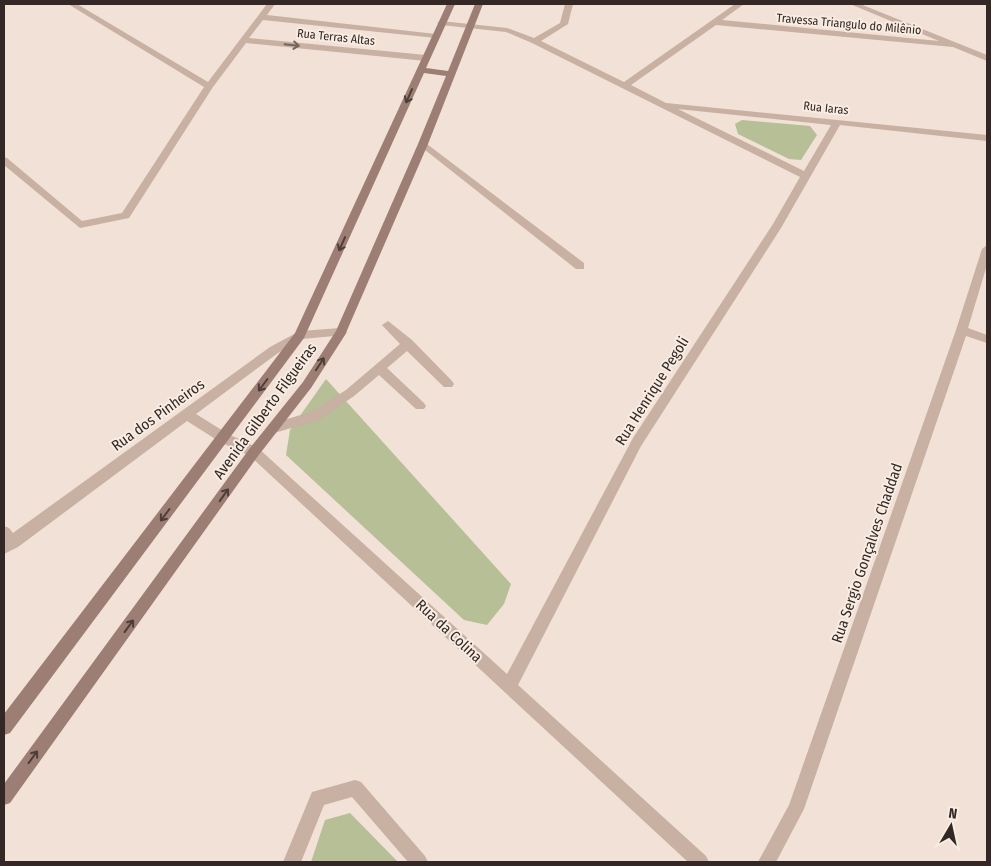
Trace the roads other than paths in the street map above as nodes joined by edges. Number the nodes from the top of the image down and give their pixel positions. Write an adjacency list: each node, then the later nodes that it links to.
1 (72, 4): 20 (street)
2 (270, 4): 8 (street)
3 (451, 4): 10 (main road, Avenida Gilberto Filgueiras)
4 (479, 4): 11 (main road, Avenida Gilberto Filgueiras)
5 (569, 4): 14 (street)
6 (740, 4): 9 (street)
7 (854, 4): 15 (street)
8 (261, 17): 12 (street, Rua Terras Altas); 13 (street)
9 (714, 22): 15 (street, Travessa Triangulo do Milênio); 21 (street)
10 (441, 23): 11 (street, Rua Iaras); 12 (main road, Avenida Gilberto Filgueiras)
11 (468, 26): 14 (street, Rua Iaras); 19 (main road, Avenida Gilberto Filgueiras)
12 (436, 36): 16 (main road, Avenida Gilberto Filgueiras)
13 (244, 40): 16 (street, Rua Terras Altas, one-way to 16); 20 (street)
14 (534, 41): 21 (street, Rua Iaras)
15 (952, 45): 17 (street)
16 (426, 58): 18 (main road, Avenida Gilberto Filgueiras)
17 (987, 58)
18 (420, 70): 19 (main road); 33 (main road, Avenida Gilberto Filgueiras, one-way to 33)
19 (450, 74): 25 (main road, Avenida Gilberto Filgueiras)
20 (209, 86): 26 (street)
21 (624, 86): 22 (street, Rua Iaras)
22 (662, 104): 23 (street, Rua Iaras); 27 (street, Rua Iaras)
23 (836, 122): 24 (street, Rua Iaras); 27 (street, Rua Henrique Pegoli)
24 (987, 138)
25 (423, 144): 29 (street); 32 (main road, Avenida Gilberto Filgueiras)
26 (4, 160)
27 (806, 176): 44 (street, Rua Henrique Pegoli)
28 (987, 249): 31 (street, Rua Sergio Gonçalves Chaddad)
29 (580, 266)
30 (388, 325): 35 (street)
31 (962, 330): 34 (street); 50 (street, Rua Sergio Gonçalves Chaddad)
32 (341, 332): 33 (street, Rua dos Pinheiros); 40 (main road, Avenida Gilberto Filgueiras, one-way to 32)
33 (300, 335): 39 (street, Rua dos Pinheiros); 41 (main road, Avenida Gilberto Filgueiras, one-way to 41)
34 (987, 339)
35 (408, 343): 36 (street); 37 (street)
36 (379, 368): 38 (street); 40 (street)
37 (448, 384)
38 (420, 406)
39 (186, 414): 41 (street, Rua da Colina); 43 (street, Rua dos Pinheiros)
40 (274, 428): 42 (main road, Avenida Gilberto Filgueiras)
41 (224, 438): 42 (street, Rua da Colina); 45 (main road, Avenida Gilberto Filgueiras, one-way to 45)
42 (254, 452): 44 (street, Rua da Colina); 46 (main road, Avenida Gilberto Filgueiras, one-way to 42)
43 (7, 541)
44 (509, 686): 49 (street, Rua da Colina)
45 (4, 727)
46 (4, 796)
47 (292, 862): 48 (street)
48 (419, 862)
49 (700, 862)
50 (767, 862)

